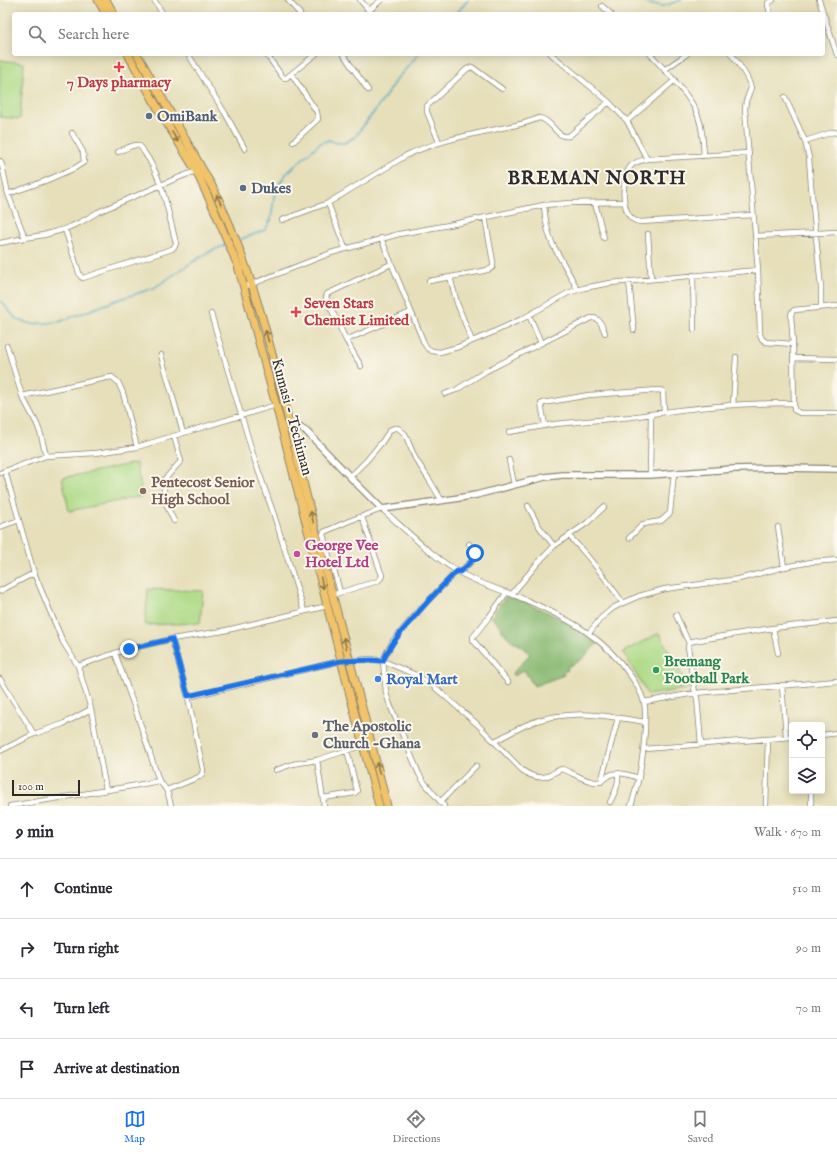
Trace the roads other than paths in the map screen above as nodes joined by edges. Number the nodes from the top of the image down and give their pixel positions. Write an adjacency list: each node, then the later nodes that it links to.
1 (98, 0): 10 (highway)
2 (106, 0): 11 (highway)
3 (154, 0): 12 (street)
4 (288, 0): 13 (street)
5 (360, 0): 14 (street)
6 (381, 0): 15 (street)
7 (773, 0): 17 (street)
8 (819, 0): 18 (street)
9 (602, 6): 16 (street)
10 (105, 12)
11 (113, 12)
12 (162, 12)
13 (298, 12)
14 (368, 12)
15 (370, 12)
16 (609, 12)
17 (770, 12)
18 (823, 12)
19 (825, 18): 20 (street)
20 (837, 55)
21 (129, 56): 50 (highway, Kumasi - Techiman, one-way to 50)
22 (138, 56): 77 (highway, one-way to 22)
23 (189, 56): 44 (street)
24 (268, 56): 32 (street)
25 (314, 56): 32 (street)
26 (344, 56): 35 (street)
27 (553, 56): 37 (street)
28 (652, 56): 31 (street)
29 (683, 56): 31 (street)
30 (732, 56): 46 (street)
31 (664, 70): 33 (street)
32 (292, 75): 42 (street)
33 (674, 80): 38 (street); 47 (street)
34 (502, 89): 43 (street)
35 (368, 90)
36 (785, 97): 41 (street)
37 (609, 102): 38 (street); 43 (street)
38 (627, 121): 48 (street)
39 (72, 133): 52 (street)
40 (837, 133): 41 (street)
41 (805, 141): 63 (street)
42 (292, 142)
43 (439, 142): 54 (street)
44 (245, 149)
45 (118, 152): 51 (street)
46 (749, 153): 47 (street); 57 (street)
47 (704, 156): 48 (street)
48 (647, 159): 53 (street)
49 (0, 161): 52 (street)
50 (196, 171): 51 (street); 78 (highway, Kumasi - Techiman)
51 (160, 185): 60 (street); 60 (street)
52 (8, 194): 65 (street)
53 (624, 202): 55 (street); 57 (street)
54 (328, 203): 59 (street); 69 (street)
55 (595, 203): 56 (street); 67 (street)
56 (544, 205): 58 (street); 79 (street)
57 (753, 215): 64 (street)
58 (485, 217): 66 (street); 73 (street)
59 (282, 220)
60 (65, 229): 65 (street)
61 (837, 232): 63 (street)
62 (648, 234): 74 (street)
63 (815, 234): 64 (street); 81 (street)
64 (755, 236): 71 (street)
65 (25, 238): 68 (street)
66 (381, 238): 69 (street); 70 (street)
67 (604, 238)
68 (0, 244)
69 (345, 248): 77 (street)
70 (391, 264): 82 (street); 88 (street)
71 (758, 270): 72 (street); 91 (street)
72 (693, 275): 74 (street); 85 (street)
73 (450, 277): 75 (street); 89 (street)
74 (651, 279): 76 (street)
75 (429, 281)
76 (629, 281): 79 (street); 86 (street)
77 (252, 285): 78 (street); 107 (highway, one-way to 77)
78 (244, 287): 101 (highway, Kumasi - Techiman)
79 (577, 289): 84 (street)
80 (837, 306): 81 (street)
81 (821, 307): 91 (street)
82 (411, 312): 88 (street); 89 (street)
83 (211, 314): 106 (street)
84 (529, 315): 89 (street); 90 (street)
85 (694, 329)
86 (634, 330)
87 (605, 333): 90 (street)
88 (346, 340): 97 (street)
89 (472, 341)
90 (541, 344): 98 (street)
91 (793, 344): 95 (street)
92 (7, 346): 99 (street)
93 (161, 355): 110 (street)
94 (736, 357): 102 (street)
95 (793, 358): 96 (street); 100 (street)
96 (837, 359)
97 (360, 366)
98 (445, 394)
99 (22, 396): 112 (street); 113 (street)
100 (793, 402): 102 (street); 104 (street)
101 (276, 405): 106 (street); 146 (highway, Kumasi - Techiman, one-way to 146)
102 (733, 405): 103 (street)
103 (664, 412): 105 (street); 108 (street)
104 (837, 413)
105 (650, 414): 108 (street); 118 (street)
106 (242, 416): 110 (street); 147 (street)
107 (288, 421): 119 (street); 143 (highway, one-way to 107)
108 (545, 425): 109 (street)
109 (509, 432)
110 (183, 433): 111 (street)
111 (174, 436): 112 (street); 127 (street)
112 (137, 447): 113 (street)
113 (46, 456): 116 (street)
114 (509, 460): 120 (street)
115 (837, 469): 117 (street)
116 (2, 472): 126 (street)
117 (674, 473): 118 (street); 131 (street)
118 (650, 475): 120 (street)
119 (350, 477): 121 (street); 124 (street)
120 (514, 484): 121 (street)
121 (442, 501): 124 (street)
122 (528, 506): 133 (street)
123 (604, 507): 130 (street)
124 (382, 509): 125 (street); 138 (street)
125 (362, 517): 134 (street); 141 (street)
126 (19, 520): 128 (street); 139 (street)
127 (174, 522)
128 (0, 527)
129 (778, 527): 136 (street)
130 (569, 536): 133 (street); 145 (street)
131 (629, 538)
132 (469, 544): 138 (street)
133 (554, 546): 144 (street)
134 (329, 556)
135 (837, 560): 136 (street)
136 (784, 567): 145 (street)
137 (334, 570): 141 (street)
138 (458, 571): 142 (street); 158 (street)
139 (34, 574): 140 (street); 159 (street)
140 (0, 590)
141 (340, 592): 143 (street)
142 (506, 592): 144 (street); 162 (street)
143 (332, 594): 156 (highway, one-way to 143)
144 (512, 594): 151 (street)
145 (623, 602): 151 (street)
146 (328, 606): 147 (street); 157 (highway, Kumasi - Techiman)
147 (304, 611): 152 (street)
148 (676, 615): 153 (street)
149 (837, 621): 150 (street)
150 (773, 628): 153 (street); 154 (street)
151 (589, 633): 168 (street)
152 (172, 639): 155 (street); 167 (street)
153 (690, 643): 166 (street)
154 (778, 653)
155 (115, 654): 159 (street); 188 (street)
156 (349, 660): 157 (street); 158 (street); 200 (highway, one-way to 156)
157 (341, 661): 167 (street); 179 (highway, Kumasi - Techiman)
158 (383, 661): 177 (street); 194 (street)
159 (78, 666): 169 (street)
160 (0, 679): 164 (street)
161 (837, 681): 163 (street)
162 (508, 682)
163 (782, 686): 166 (street); 175 (street)
164 (6, 689): 165 (street); 173 (street)
165 (0, 692)
166 (695, 693): 168 (street); 178 (street)
167 (188, 696): 191 (street)
168 (644, 702): 171 (street)
169 (91, 709): 173 (street); 190 (street)
170 (618, 718): 171 (street); 177 (street); 189 (street)
171 (645, 722): 180 (street)
172 (837, 733): 174 (street)
173 (34, 734): 182 (street)
174 (825, 734)
175 (786, 737): 176 (street)
176 (768, 739): 178 (street); 203 (street)
177 (496, 742): 189 (street)
178 (701, 744): 180 (street)
179 (364, 745): 181 (street); 199 (highway, Kumasi - Techiman)
180 (644, 749): 187 (street)
181 (347, 750): 183 (street); 193 (street)
182 (0, 751)
183 (317, 760): 185 (street); 193 (street)
184 (476, 766): 194 (street)
185 (276, 770)
186 (618, 774): 187 (street); 189 (street); 195 (street)
187 (639, 778): 202 (street)
188 (159, 781): 190 (street); 191 (street)
189 (601, 782)
190 (106, 790): 196 (street)
191 (167, 790): 197 (street)
192 (811, 794): 204 (street)
193 (323, 798): 198 (street)
194 (441, 801): 201 (street)
195 (610, 802)
196 (10, 806)
197 (171, 806)
198 (324, 806)
199 (379, 806)
200 (387, 806)
201 (444, 806)
202 (631, 806)
203 (766, 806)
204 (811, 806)

